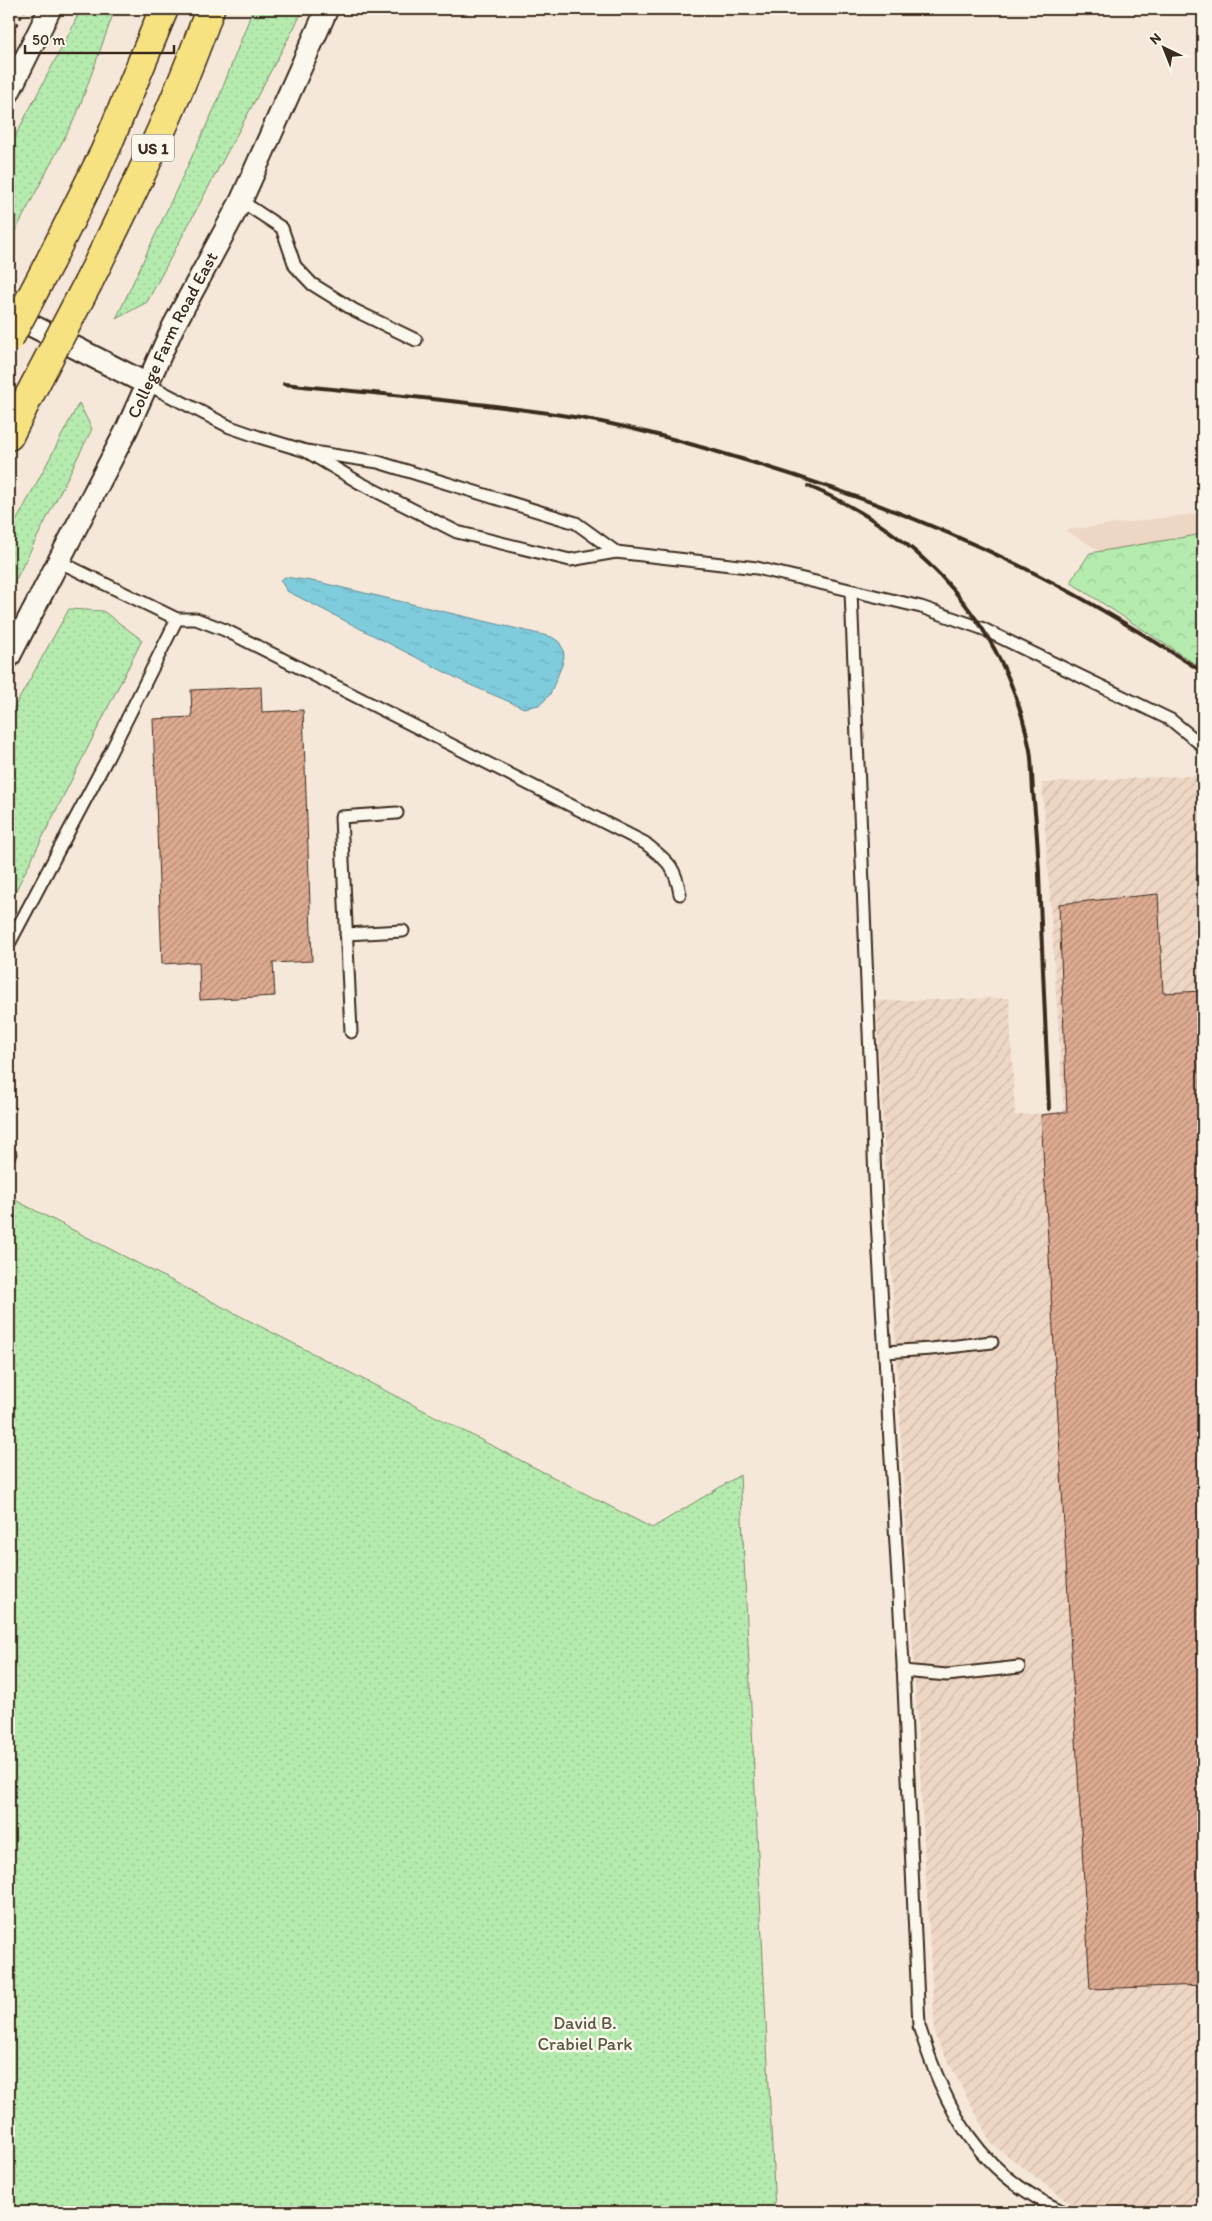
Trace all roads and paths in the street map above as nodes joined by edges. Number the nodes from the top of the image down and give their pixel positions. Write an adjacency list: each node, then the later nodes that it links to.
1 (25, 9): 6 (path)
2 (50, 9): 7 (street)
3 (164, 9): 10 (highway, US 1, bridge)
4 (210, 9): 13 (highway, US 1, bridge)
5 (327, 9): 8 (street, College Farm Road East)
6 (9, 40)
7 (9, 92)
8 (241, 202): 11 (lane); 12 (street, College Farm Road East)
9 (9, 314): 12 (street)
10 (9, 339)
11 (416, 340)
12 (147, 384): 14 (lane); 16 (street, College Farm Road East)
13 (9, 436)
14 (306, 451): 15 (lane); 15 (lane)
15 (616, 552): 17 (lane)
16 (58, 562): 18 (lane); 19 (street, College Farm Road East)
17 (851, 592): 20 (lane); 28 (lane)
18 (177, 619): 22 (lane); 25 (lane)
19 (9, 657)
20 (1203, 746)
21 (397, 813): 24 (lane)
22 (680, 894)
23 (403, 931): 24 (lane)
24 (346, 934): 26 (lane)
25 (9, 944)
26 (351, 1032)
27 (992, 1342): 28 (lane)
28 (885, 1352): 30 (lane)
29 (1019, 1667): 30 (lane)
30 (903, 1671): 31 (lane)
31 (1064, 2212)

